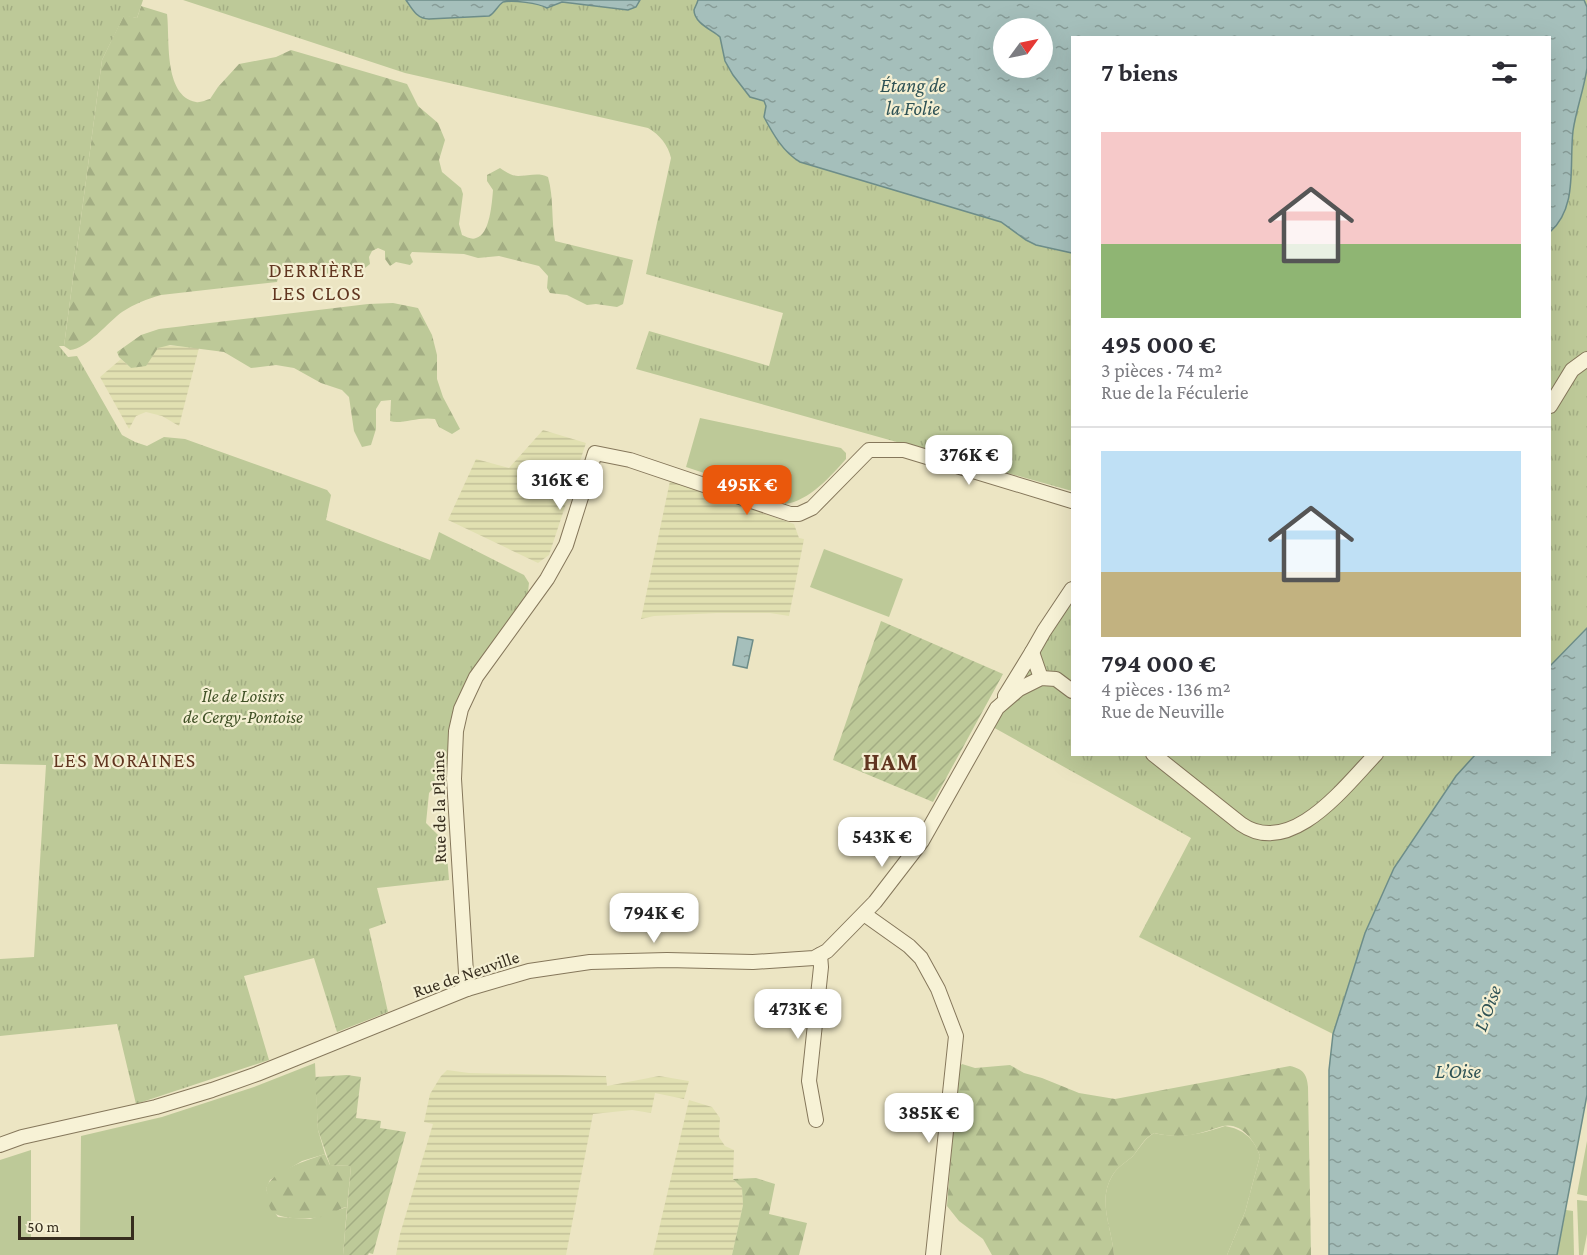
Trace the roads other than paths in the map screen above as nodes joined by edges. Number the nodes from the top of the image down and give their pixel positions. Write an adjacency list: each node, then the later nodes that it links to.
1 (1587, 360): 2 (street)
2 (1551, 404)
3 (1071, 501): 13 (street, Rue de la Plaine)
4 (1071, 590): 5 (street)
5 (1032, 652): 6 (street); 8 (street)
6 (1041, 678): 7 (street); 8 (street)
7 (1071, 690)
8 (997, 708): 11 (street)
9 (1156, 756): 10 (street)
10 (1374, 756)
11 (864, 914): 12 (street); 16 (street)
12 (820, 956): 13 (street, Rue de Neuville); 14 (street)
13 (467, 989): 15 (street, Rue de Neuville)
14 (816, 1120)
15 (0, 1145)
16 (933, 1255)

